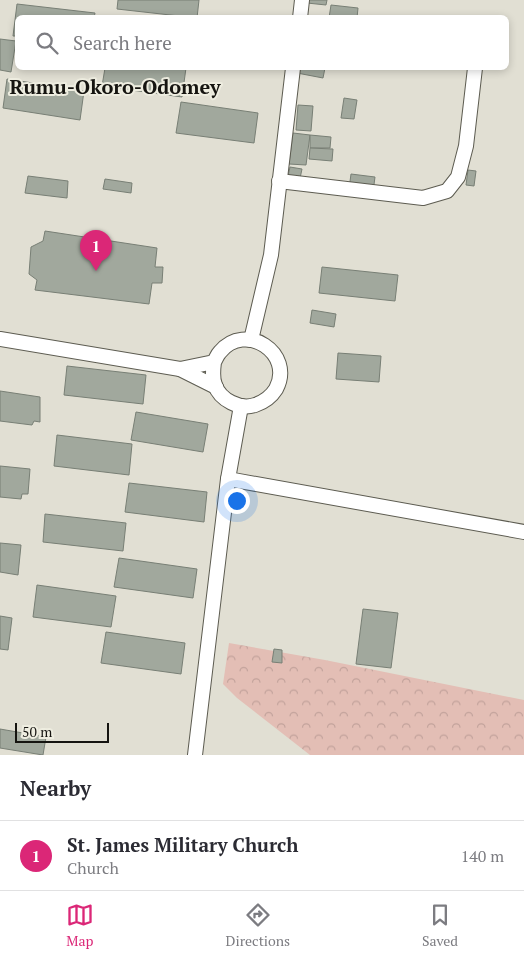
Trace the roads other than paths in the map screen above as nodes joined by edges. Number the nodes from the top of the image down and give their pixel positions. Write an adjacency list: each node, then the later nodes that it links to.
1 (302, 0): 2 (street)
2 (300, 15)
3 (294, 70): 5 (street)
4 (475, 70): 5 (street)
5 (279, 181): 7 (street)
6 (0, 339): 9 (street)
7 (251, 340): 8 (street); 11 (street)
8 (214, 362): 9 (street); 10 (street)
9 (180, 369): 10 (street)
10 (216, 387): 11 (street)
11 (241, 406): 12 (street)
12 (228, 478): 13 (street); 14 (street)
13 (524, 532)
14 (195, 755)

